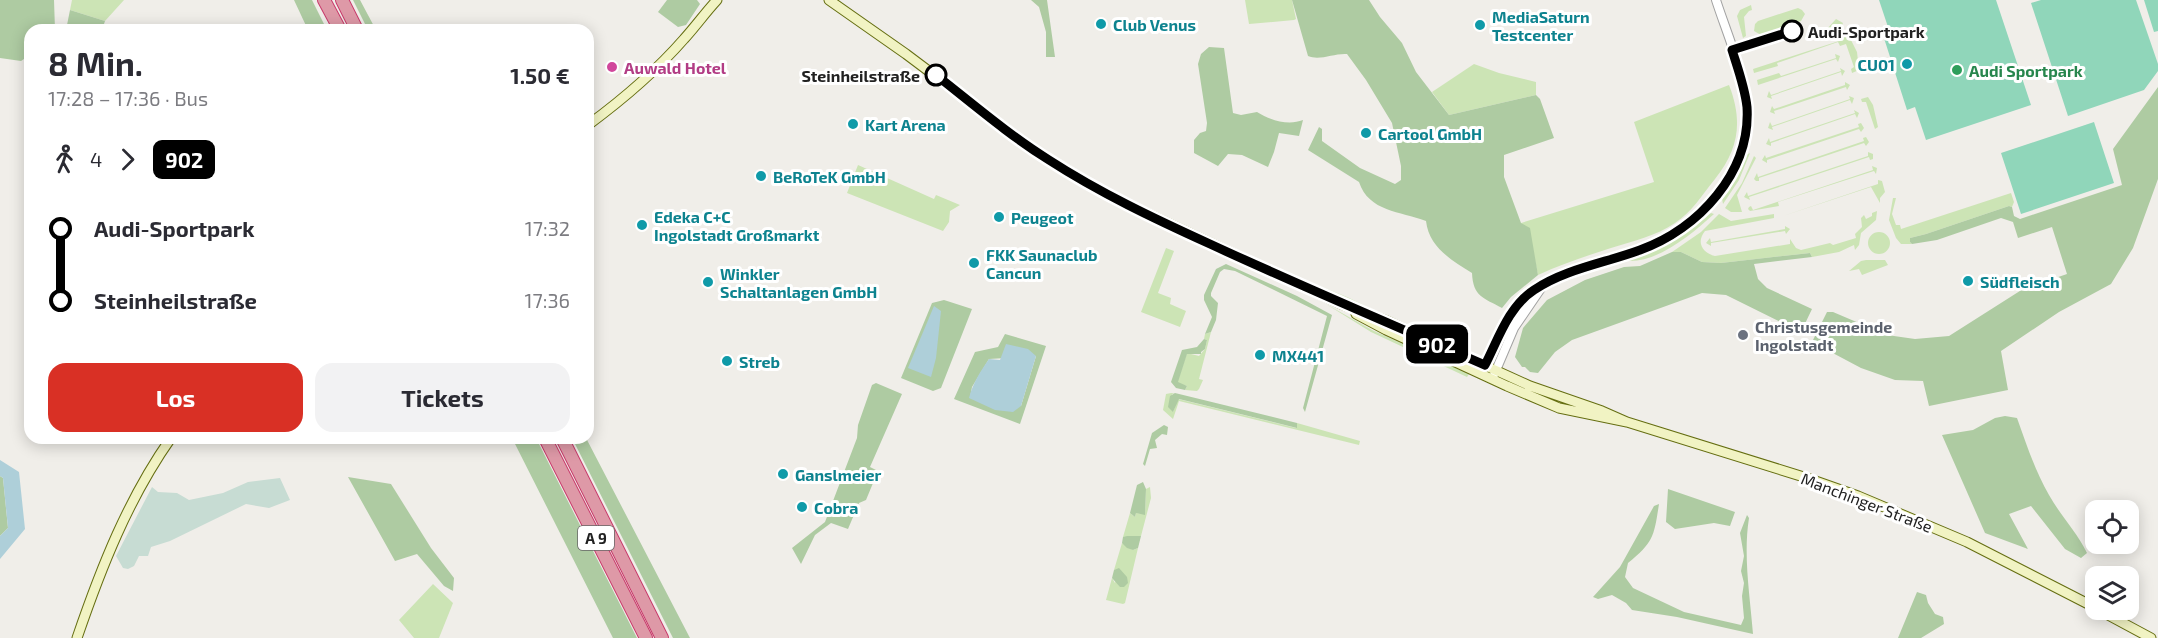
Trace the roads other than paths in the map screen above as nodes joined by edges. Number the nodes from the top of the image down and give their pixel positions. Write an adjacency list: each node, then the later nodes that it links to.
1 (324, 0): 6 (highway)
2 (342, 0): 7 (highway)
3 (829, 0): 10 (main road)
4 (1716, 0): 9 (street)
5 (714, 2): 8 (main road)
6 (337, 24)
7 (354, 24)
8 (594, 121)
9 (1544, 284): 10 (street); 11 (street)
10 (1483, 369): 11 (main road)
11 (1494, 375): 15 (main road, Manchinger Straße)
12 (167, 444): 17 (main road)
13 (548, 444): 18 (highway, A 9)
14 (565, 444): 19 (highway, A 9)
15 (2085, 603)
16 (2117, 620): 20 (main road, Manchinger Straße)
17 (77, 638)
18 (646, 638)
19 (662, 638)
20 (2151, 638)

